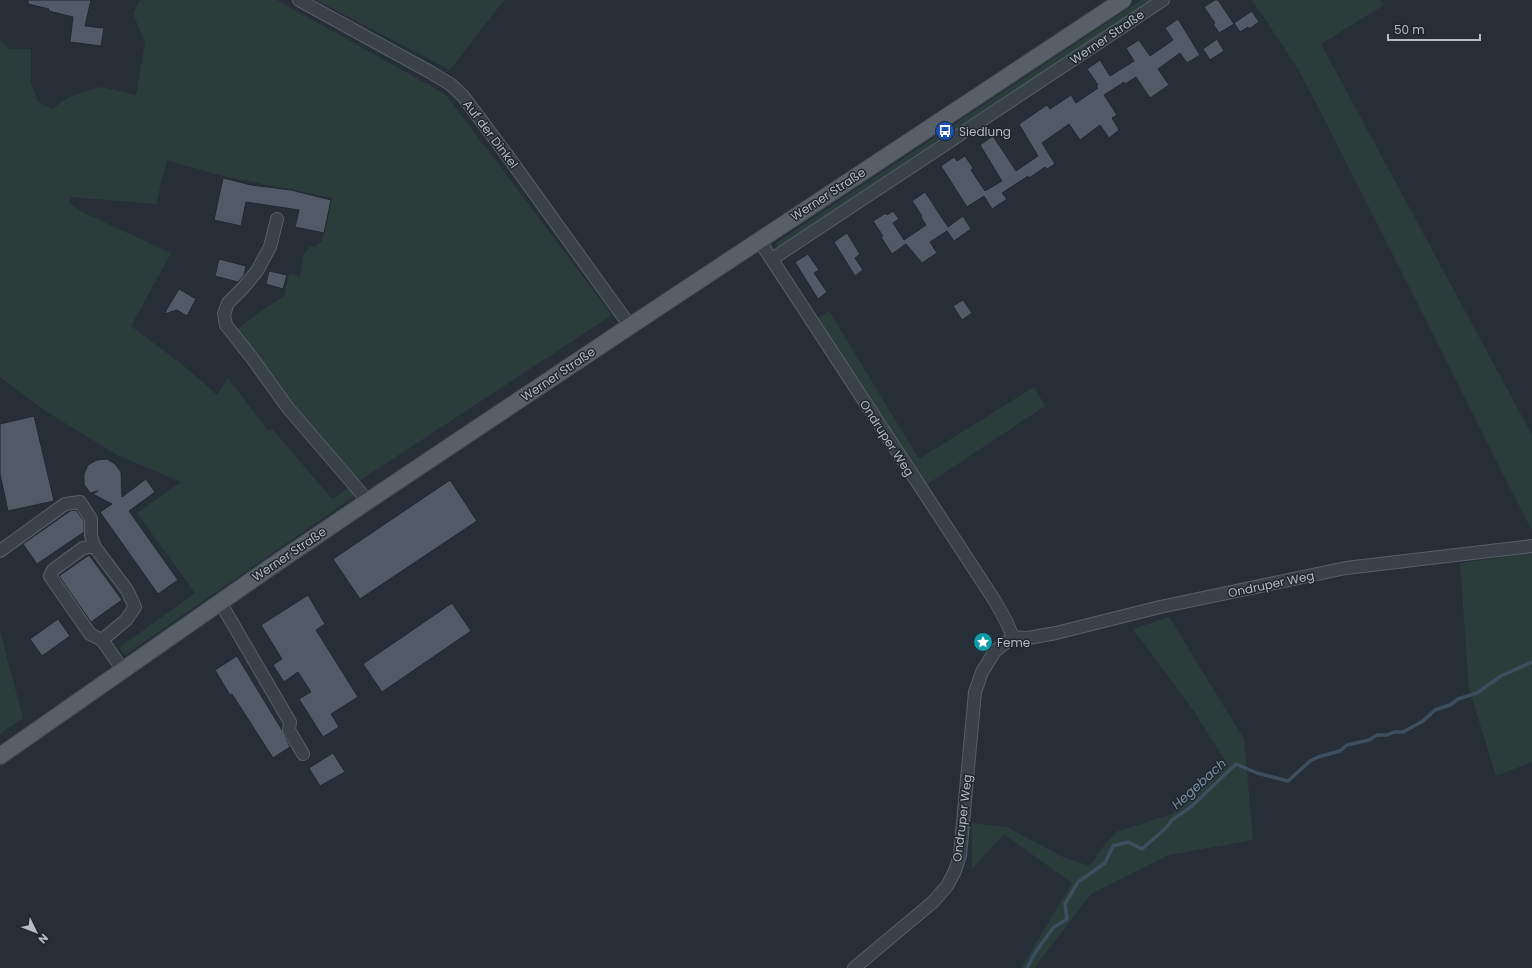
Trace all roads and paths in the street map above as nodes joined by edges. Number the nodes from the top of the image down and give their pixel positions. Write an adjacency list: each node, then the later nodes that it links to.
1 (299, 0): 7 (street, Auf der Dinkel)
2 (1123, 0): 5 (main road, Werner Straße)
3 (1163, 0): 6 (street, Werner Straße)
4 (278, 218): 8 (street)
5 (759, 240): 6 (street, Ondruper Weg); 7 (main road, Werner Straße)
6 (772, 259): 13 (street, Ondruper Weg)
7 (630, 326): 8 (main road, Werner Straße)
8 (368, 501): 12 (main road, Werner Straße)
9 (94, 546): 11 (street); 14 (street); 14 (street)
10 (1532, 546): 13 (street, Ondruper Weg)
11 (0, 551)
12 (220, 602): 15 (main road, Werner Straße); 16 (street)
13 (1012, 637): 18 (street, Ondruper Weg)
14 (102, 640): 15 (street)
15 (123, 670): 17 (main road, Werner Straße)
16 (303, 754)
17 (0, 756)
18 (854, 968)

